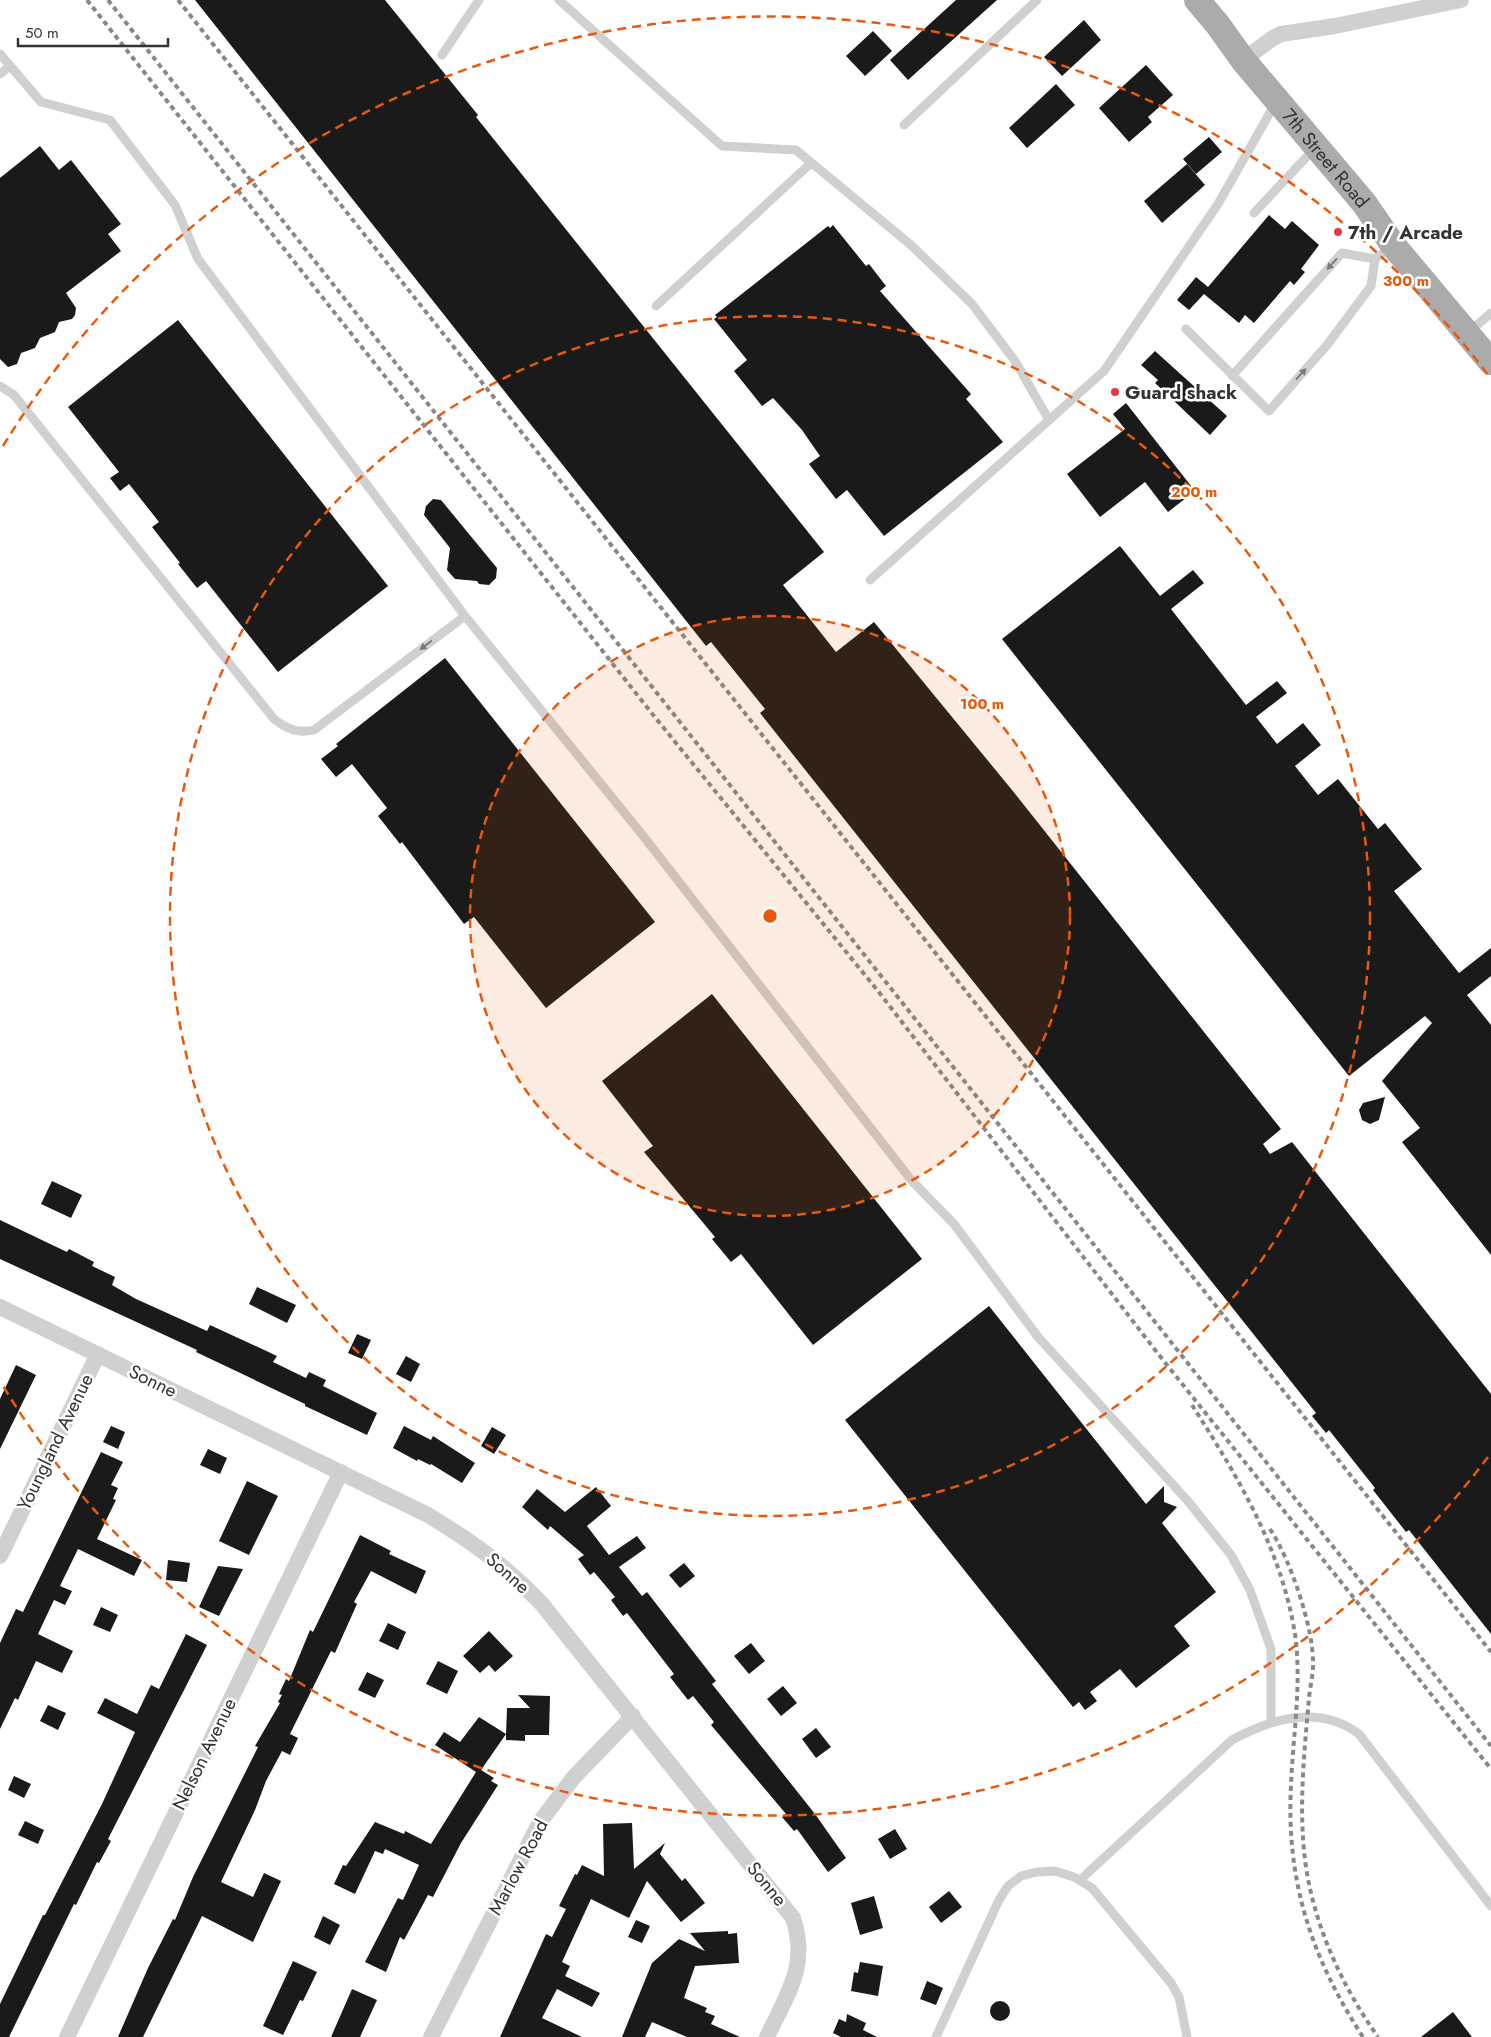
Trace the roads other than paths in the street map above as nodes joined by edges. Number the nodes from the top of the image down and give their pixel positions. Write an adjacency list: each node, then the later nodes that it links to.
1 (479, 0): 7 (lane)
2 (559, 0): 14 (lane)
3 (1037, 0): 12 (lane)
4 (1197, 0): 8 (main road, 7th Street Road)
5 (1462, 0): 8 (street)
6 (0, 54): 9 (lane)
7 (442, 55)
8 (1243, 60): 11 (main road, 7th Street Road)
9 (10, 66): 10 (lane); 26 (lane)
10 (0, 74)
11 (1276, 102): 13 (main road, 7th Street Road); 24 (lane)
12 (904, 125)
13 (1316, 147): 15 (lane); 16 (main road, 7th Street Road)
14 (811, 163): 17 (lane); 24 (lane)
15 (1254, 213)
16 (1384, 252): 20 (main road, 7th Street Road); 22 (lane, one-way to 22); 22 (lane, one-way to 16)
17 (656, 306)
18 (1491, 313): 20 (lane)
19 (1186, 329): 22 (lane)
20 (1466, 334): 21 (main road, 7th Street Road)
21 (1491, 362)
22 (1232, 376)
23 (0, 386): 26 (lane, one-way to 23)
24 (1049, 420): 25 (lane)
25 (870, 580)
26 (465, 616): 32 (lane)
27 (0, 1307): 28 (street, Sonne)
28 (98, 1354): 29 (street, Sonne); 30 (street, Youngland Avenue)
29 (341, 1472): 31 (street, Sonne); 35 (street, Nelson Avenue)
30 (0, 1556)
31 (633, 1716): 36 (street, Marlow Road); 37 (street, Sonne)
32 (1271, 1723): 33 (lane); 34 (lane)
33 (1080, 1880): 38 (lane); 39 (lane)
34 (1491, 1906)
35 (67, 2037)
36 (431, 2037)
37 (767, 2037)
38 (936, 2037)
39 (1187, 2037)

